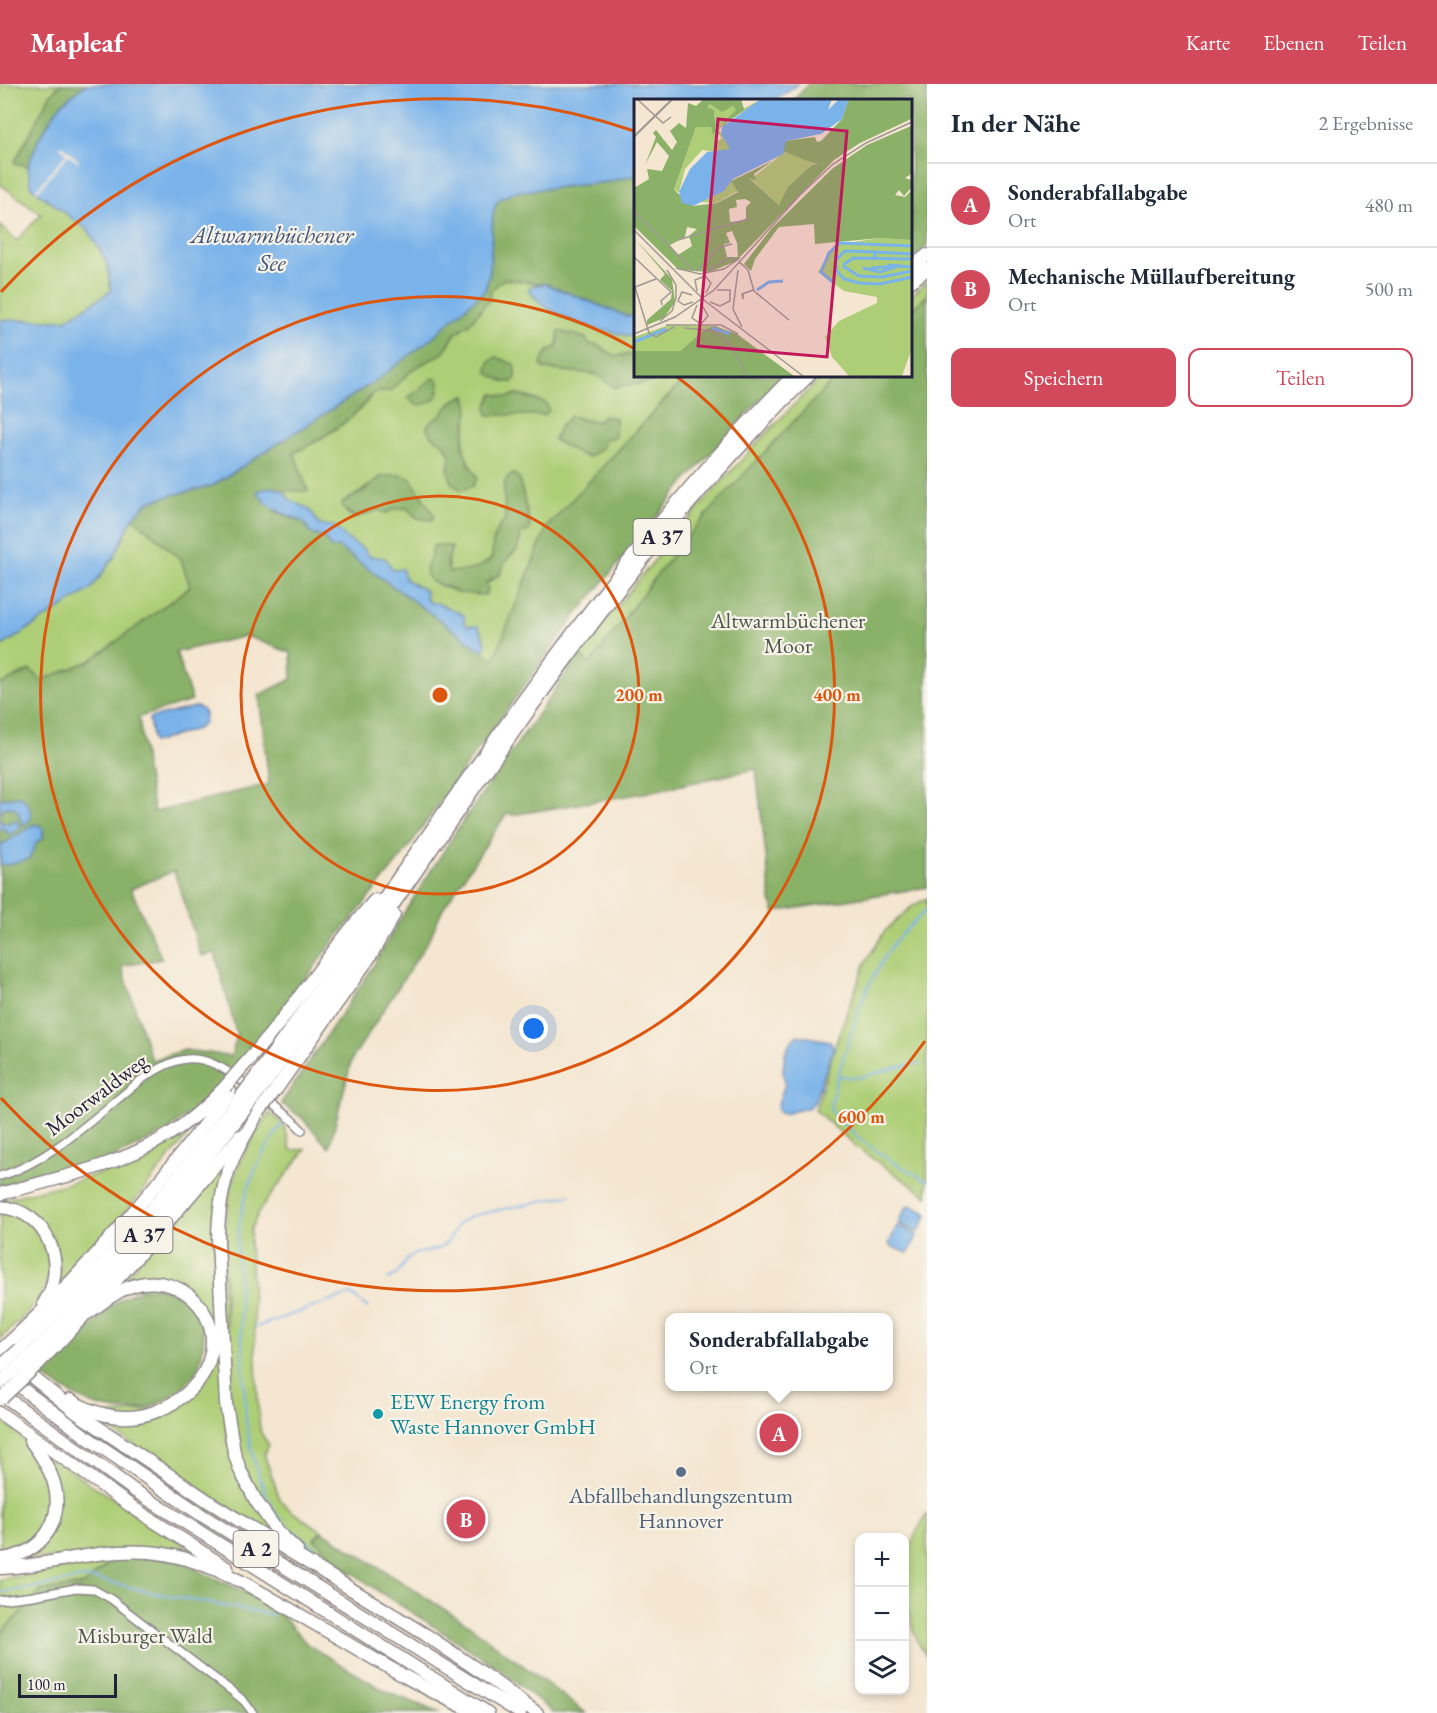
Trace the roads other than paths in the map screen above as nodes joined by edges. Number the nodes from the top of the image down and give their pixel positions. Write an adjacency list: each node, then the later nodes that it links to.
1 (927, 255): 2 (highway)
2 (912, 266)
3 (927, 269): 4 (highway)
4 (912, 280)
5 (793, 376): 7 (highway, A 37)
6 (808, 376): 8 (highway, A 37)
7 (406, 865): 8 (highway, A 37); 8 (highway)
8 (259, 1075): 9 (highway); 9 (highway, bridge)
9 (243, 1102): 12 (highway); 14 (highway); 15 (highway); 17 (highway, A 37); 27 (highway)
10 (302, 1130): 11 (street, Moorwaldweg)
11 (0, 1176)
12 (0, 1194)
13 (0, 1207): 15 (highway)
14 (88, 1313): 17 (highway); 20 (highway)
15 (22, 1330): 17 (highway)
16 (0, 1351): 17 (highway); 20 (highway)
17 (25, 1353): 18 (highway, A 37, bridge); 21 (highway, A 37, bridge); 23 (highway, bridge)
18 (0, 1367)
19 (0, 1372): 33 (highway, A 2)
20 (35, 1378): 27 (highway)
21 (0, 1383)
22 (0, 1394): 32 (highway, A 2)
23 (0, 1400)
24 (3, 1416): 25 (highway); 29 (highway)
25 (0, 1559)
26 (0, 1568): 29 (highway)
27 (333, 1578): 34 (highway)
28 (0, 1600): 30 (street)
29 (277, 1601): 31 (highway)
30 (253, 1713)
31 (477, 1713)
32 (488, 1713)
33 (520, 1713)
34 (537, 1713)

